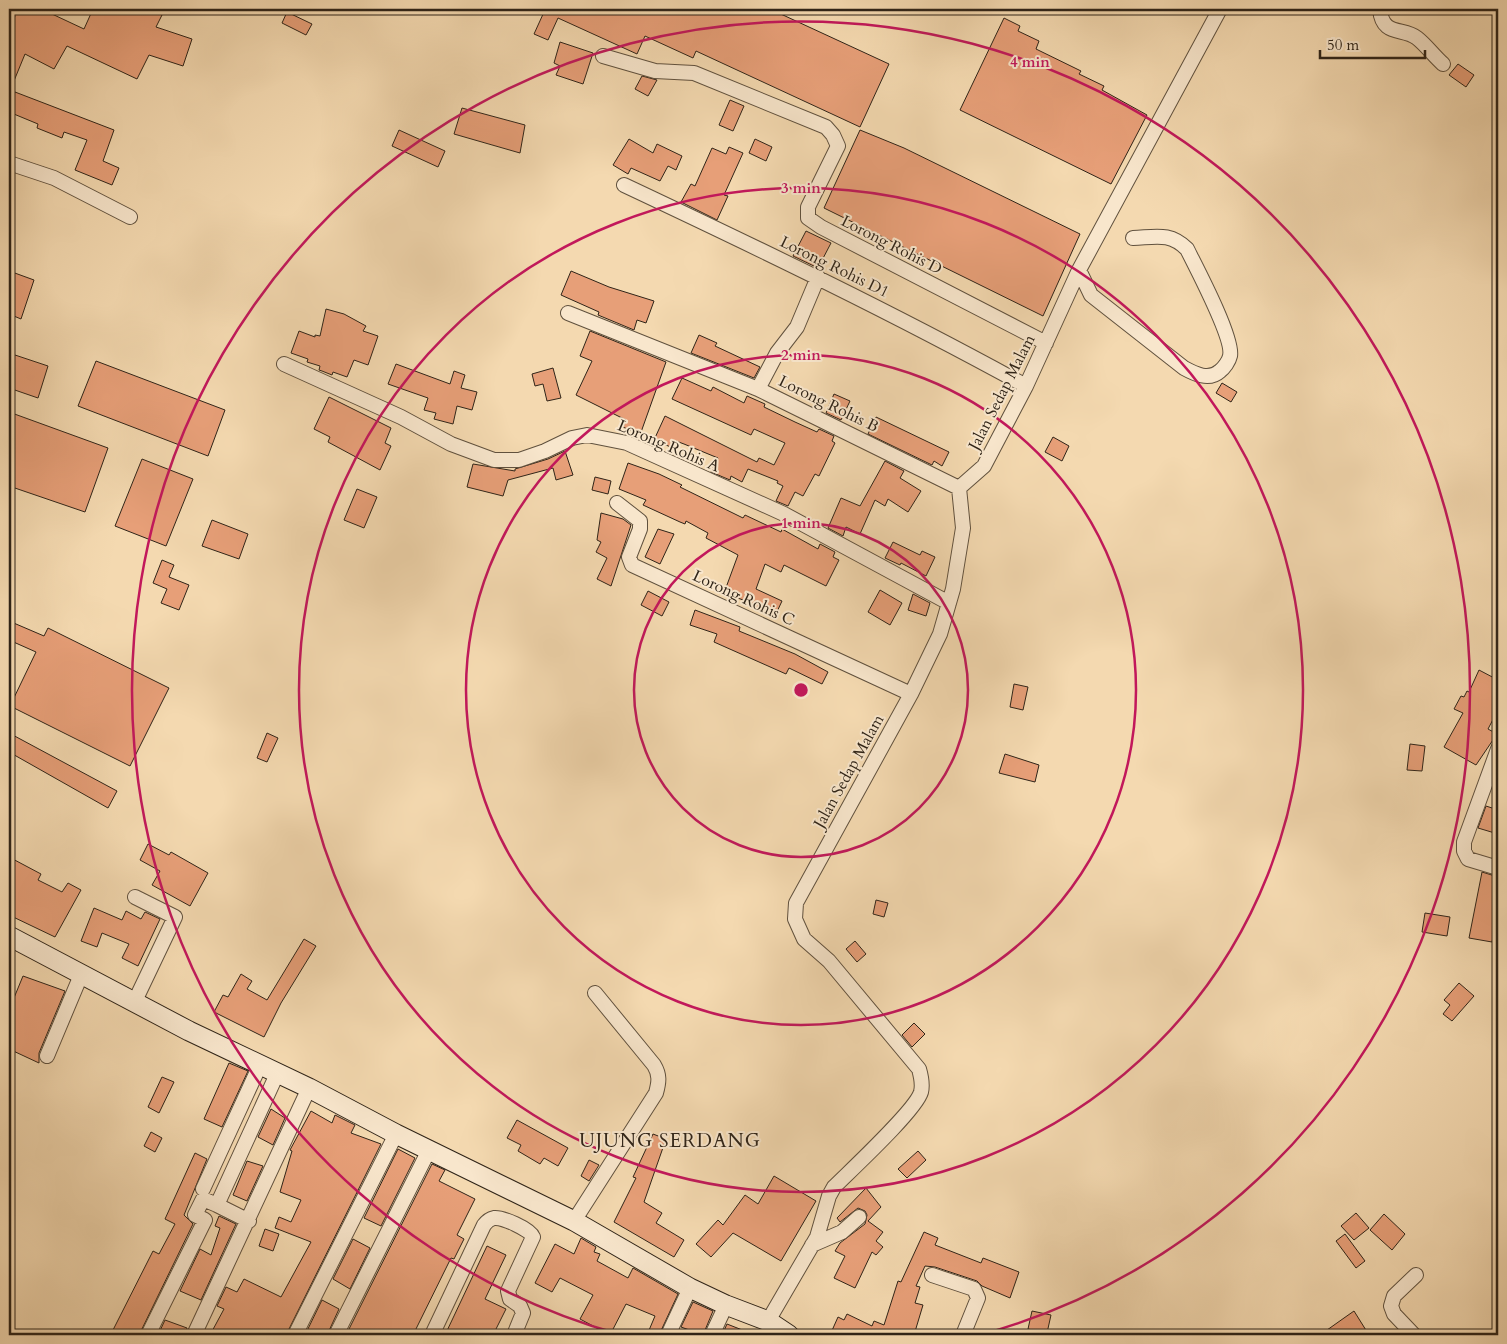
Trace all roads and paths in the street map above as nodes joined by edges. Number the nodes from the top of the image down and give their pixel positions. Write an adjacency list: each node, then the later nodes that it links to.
1 (1220, 9): 9 (street, Jalan Sedap Malam)
2 (1380, 9): 4 (street)
3 (604, 56): 12 (street, Lorong Rohis D)
4 (1443, 64)
5 (9, 163): 7 (street)
6 (624, 185): 10 (street, Lorong Rohis D1)
7 (130, 216)
8 (1134, 238): 9 (street)
9 (1079, 270): 12 (street, Jalan Sedap Malam)
10 (818, 277): 14 (street, Lorong Rohis D1); 15 (street)
11 (568, 313): 15 (street, Lorong Rohis B)
12 (1046, 343): 14 (street, Jalan Sedap Malam)
13 (284, 364): 18 (street, Lorong Rohis A)
14 (1026, 386): 16 (street, Jalan Sedap Malam)
15 (758, 389): 16 (street, Lorong Rohis B)
16 (959, 488): 18 (street, Jalan Sedap Malam)
17 (617, 503): 19 (street, Lorong Rohis C)
18 (949, 603): 19 (street, Jalan Sedap Malam)
19 (911, 694): 38 (street, Jalan Sedap Malam)
20 (1498, 749): 21 (street)
21 (1498, 868)
22 (135, 897): 26 (street)
23 (9, 936): 24 (main road)
24 (81, 975): 26 (main road); 27 (street)
25 (595, 993): 37 (street)
26 (134, 1003): 28 (main road)
27 (47, 1056)
28 (260, 1065): 29 (main road); 33 (street)
29 (278, 1074): 30 (main road); 34 (street)
30 (309, 1088): 31 (main road); 36 (street)
31 (396, 1134): 32 (main road); 46 (street)
32 (429, 1150): 37 (main road); 47 (street)
33 (203, 1189)
34 (217, 1205): 36 (street); 44 (street)
35 (859, 1217): 38 (street)
36 (249, 1221): 45 (street)
37 (574, 1221): 41 (main road)
38 (812, 1245): 43 (street)
39 (932, 1275): 53 (street)
40 (1416, 1275): 54 (street)
41 (690, 1288): 42 (main road); 50 (street)
42 (726, 1305): 43 (main road); 51 (street)
43 (768, 1321): 52 (main road)
44 (148, 1335)
45 (194, 1335)
46 (295, 1335)
47 (336, 1335)
48 (432, 1335): 49 (street)
49 (514, 1335)
50 (668, 1335)
51 (712, 1335)
52 (789, 1335)
53 (963, 1335)
54 (1414, 1335)

